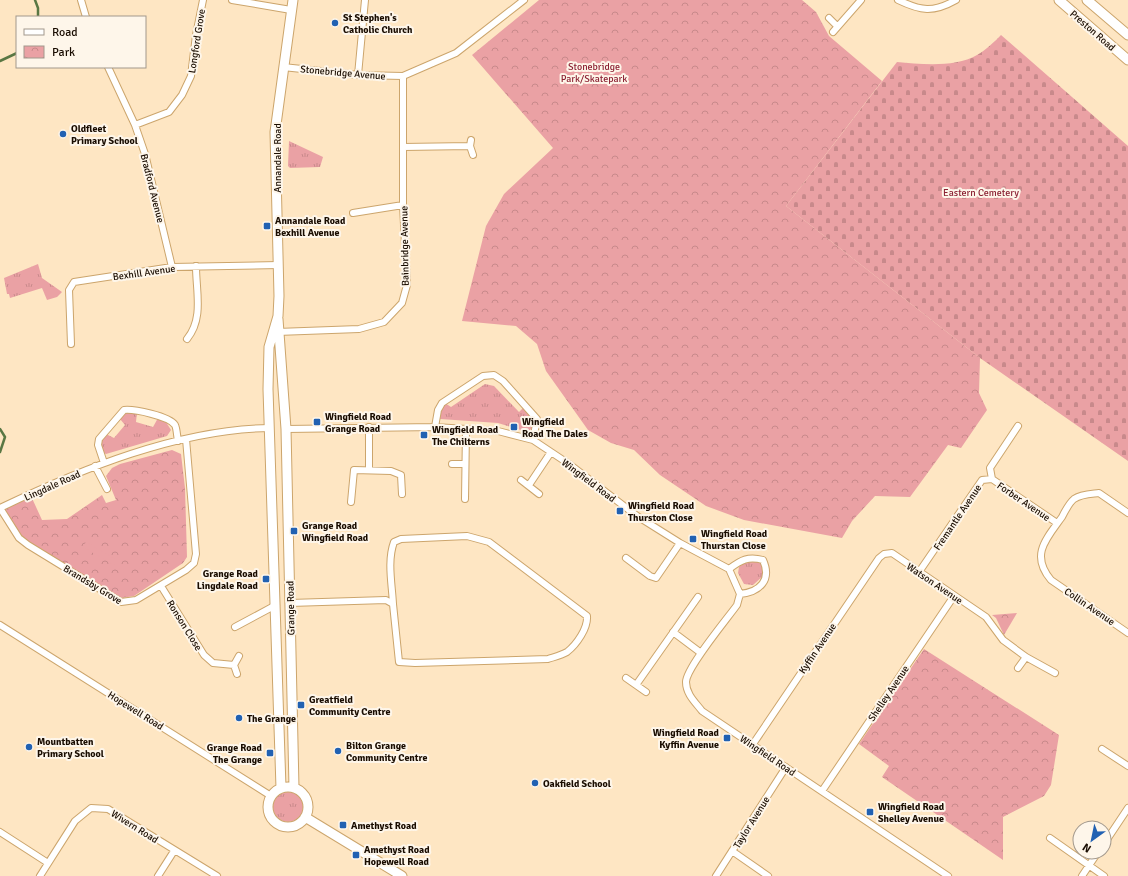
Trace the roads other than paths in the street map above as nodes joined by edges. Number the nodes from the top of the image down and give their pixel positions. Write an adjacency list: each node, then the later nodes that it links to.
1 (82, 0): 13 (street)
2 (203, 0): 23 (street, Longford Grove)
3 (232, 0): 12 (street)
4 (292, 0): 12 (street, Annandale Road)
5 (366, 0): 21 (street)
6 (524, 0): 22 (street, Stonebridge Avenue)
7 (861, 0): 15 (street)
8 (898, 0): 9 (street)
9 (956, 0)
10 (1059, 0): 18 (street, Preston Road)
11 (1087, 0): 17 (street, Preston Road)
12 (290, 10): 19 (street, Annandale Road)
13 (86, 16)
14 (829, 18): 15 (street)
15 (837, 26): 16 (street)
16 (832, 32)
17 (1128, 35)
18 (1128, 60)
19 (283, 67): 21 (street, Stonebridge Avenue); 28 (street, Annandale Road)
20 (108, 68): 23 (street, Bradford Avenue)
21 (358, 75): 22 (street, Stonebridge Avenue)
22 (403, 76): 24 (street, Bainbridge Avenue)
23 (135, 125): 30 (street, Bradford Avenue)
24 (403, 147): 25 (street); 26 (street, Bainbridge Avenue)
25 (473, 155)
26 (403, 205): 27 (street); 31 (street, Bainbridge Avenue)
27 (353, 213)
28 (278, 265): 29 (street, Bexhill Avenue); 31 (street, Annandale Road)
29 (196, 266): 30 (street, Bexhill Avenue); 32 (street)
30 (172, 267): 33 (street, Bexhill Avenue)
31 (277, 332): 36 (street, Annandale Road); 38 (street, Annandale Road)
32 (187, 339)
33 (72, 344)
34 (435, 426): 37 (street, Wingfield Road); 39 (street, Wingfield Road); 41 (street)
35 (1018, 426): 49 (street, Fremantle Avenue)
36 (270, 428): 40 (street, Lingdale Road); 71 (street, Grange Road)
37 (369, 428): 38 (street, Wingfield Road); 48 (street)
38 (286, 429): 69 (street, Grange Road)
39 (466, 429): 41 (street, Wingfield Road); 46 (street)
40 (186, 439): 42 (street, Lingdale Road); 65 (street, Brandsby Grove)
41 (533, 440): 43 (street, Wingfield Road)
42 (178, 441): 44 (street, Lingdale Road); 44 (street)
43 (551, 452): 51 (street); 60 (street, Wingfield Road)
44 (104, 463): 47 (street, Lingdale Road)
45 (452, 464): 46 (street)
46 (465, 464): 55 (street)
47 (95, 466): 52 (street); 57 (street, Lingdale Road)
48 (369, 470): 53 (street); 56 (street)
49 (992, 479): 59 (street, Forber Avenue); 64 (street, Fremantle Avenue)
50 (521, 480): 51 (street)
51 (529, 486): 54 (street)
52 (107, 490)
53 (402, 494)
54 (539, 494)
55 (465, 499)
56 (351, 502)
57 (0, 508): 65 (street, Brandsby Grove)
58 (1128, 513): 59 (street)
59 (1057, 523): 75 (street, Collin Avenue)
60 (680, 543): 62 (street); 63 (street, Wingfield Road)
61 (884, 554): 64 (street, Watson Avenue); 86 (street, Kyffin Avenue)
62 (626, 558)
63 (729, 569): 66 (street); 66 (street)
64 (919, 572): 67 (street, Watson Avenue)
65 (161, 586): 79 (street, Ronson Close)
66 (740, 594): 76 (street, Wingfield Road)
67 (954, 596): 78 (street, Watson Avenue); 92 (street, Shelley Avenue)
68 (698, 597): 74 (street)
69 (290, 603): 70 (street); 71 (street); 91 (street, Grange Road)
70 (393, 604): 70 (street)
71 (276, 605): 73 (street, Grange Road); 90 (street, Grange Road)
72 (0, 625): 93 (street, Hopewell Road)
73 (235, 627)
74 (673, 632): 76 (street); 84 (street)
75 (1128, 632)
76 (701, 653): 86 (street, Wingfield Road)
77 (239, 656): 79 (street)
78 (1026, 657): 80 (street); 81 (street)
79 (234, 665): 82 (street)
80 (1018, 668)
81 (1056, 673)
82 (237, 674)
83 (626, 678): 84 (street)
84 (636, 685): 85 (street)
85 (646, 692)
86 (753, 744): 89 (street, Wingfield Road)
87 (1102, 749): 88 (street)
88 (1128, 766)
89 (786, 767): 92 (street, Wingfield Road); 100 (street, Taylor Avenue)
90 (281, 788): 91 (street); 93 (street)
91 (294, 788): 95 (street)
92 (822, 791): 110 (street, Wingfield Road)
93 (271, 796): 95 (street)
94 (1128, 808): 97 (street)
95 (305, 817): 107 (street)
96 (0, 832): 102 (street)
97 (1112, 832)
98 (1050, 838): 103 (street)
99 (174, 851): 102 (street, Wivern Road); 105 (street); 106 (street, Wivern Road)
100 (732, 851): 108 (street, Taylor Avenue); 109 (street)
101 (1093, 860): 103 (street)
102 (48, 863): 104 (street, Wivern Road)
103 (1089, 866): 111 (street); 112 (street)
104 (40, 876)
105 (158, 876)
106 (217, 876)
107 (402, 876)
108 (716, 876)
109 (768, 876)
110 (948, 876)
111 (1082, 876)
112 (1104, 876)

